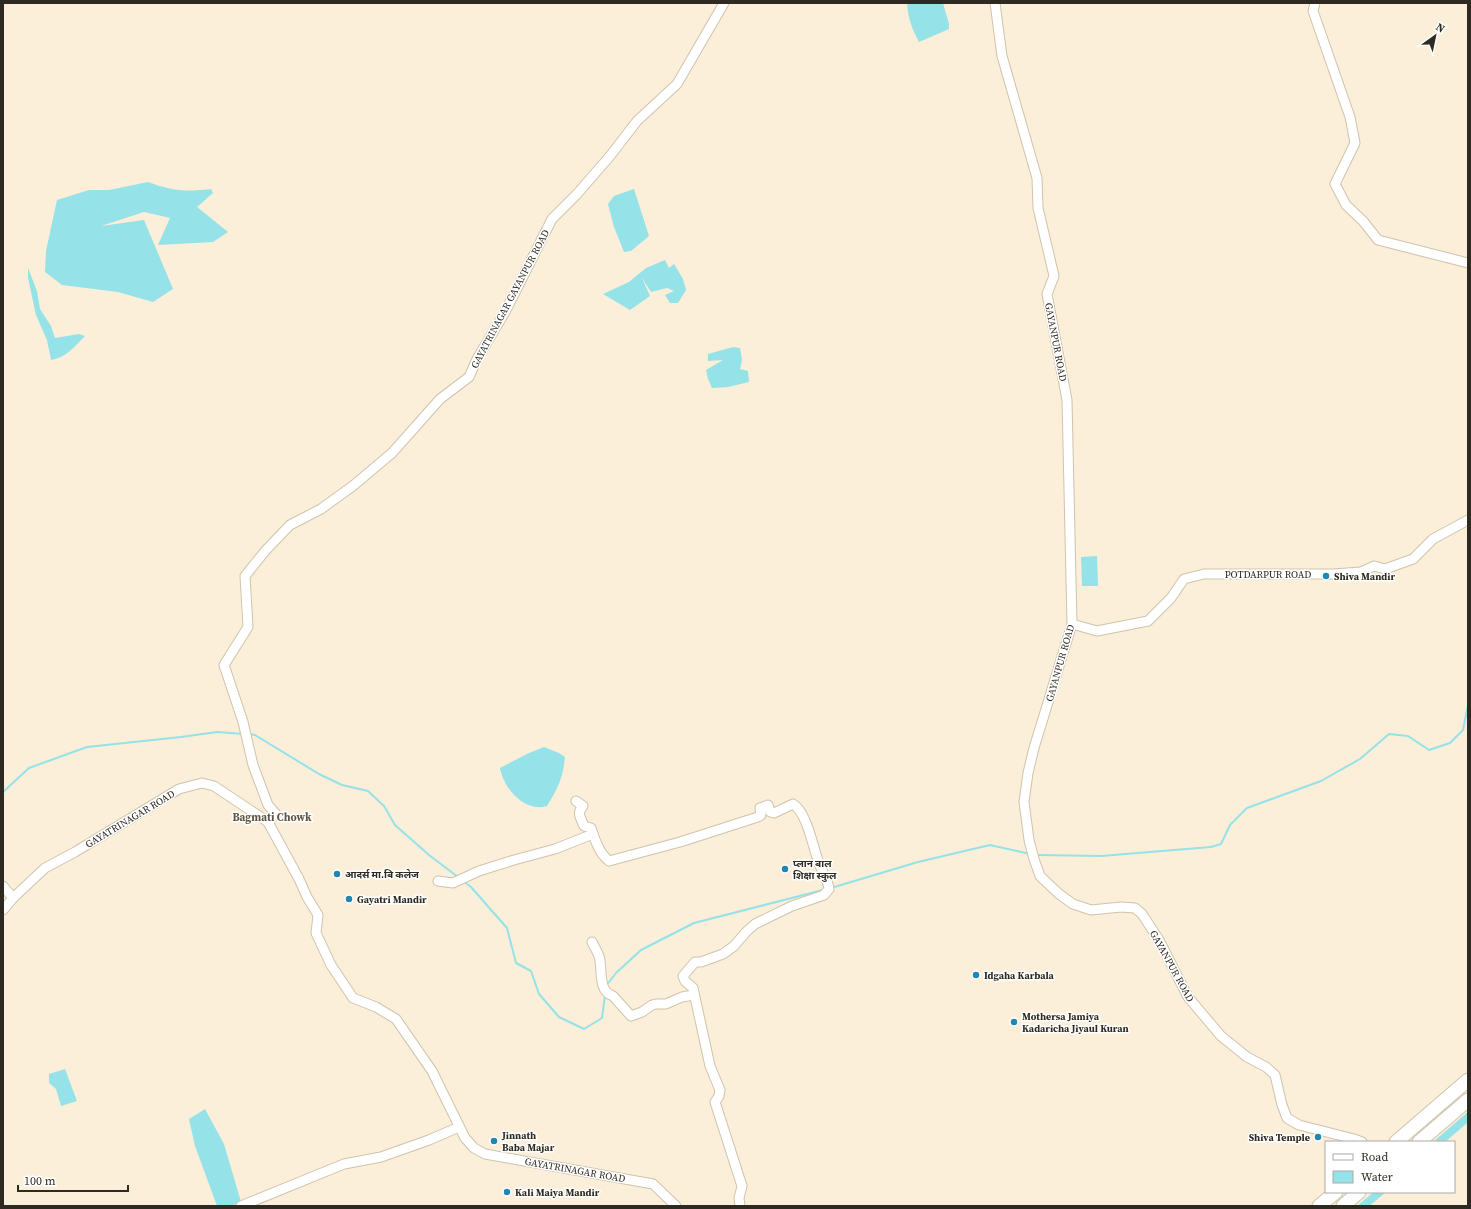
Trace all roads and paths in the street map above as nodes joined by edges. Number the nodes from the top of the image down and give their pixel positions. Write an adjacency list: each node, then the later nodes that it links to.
1 (724, 3): 8 (street, GAYATRINAGAR GAYANPUR ROAD)
2 (996, 3): 6 (street, GAYANPUR ROAD)
3 (1315, 3): 4 (street)
4 (1468, 263)
5 (1468, 520): 6 (street, POTDARPUR ROAD)
6 (1072, 624): 19 (street, GAYANPUR ROAD)
7 (576, 800): 9 (street)
8 (268, 822): 12 (street, GAYATRINAGAR ROAD); 18 (street, GAYATRINAGAR ROAD)
9 (593, 834): 10 (street); 15 (street)
10 (438, 881)
11 (3, 886): 12 (street)
12 (13, 898): 13 (street, GAYATRINAGAR ROAD)
13 (3, 910)
14 (592, 942): 15 (street)
15 (694, 995): 26 (street)
16 (1468, 1080): 20 (highway)
17 (1468, 1100): 21 (highway)
18 (459, 1127): 24 (street); 25 (street, GAYATRINAGAR ROAD)
19 (1359, 1141)
20 (1397, 1141)
21 (1420, 1141)
22 (1335, 1193): 27 (highway)
23 (1359, 1193): 28 (highway)
24 (241, 1206)
25 (676, 1206)
26 (740, 1206)
27 (1319, 1206)
28 (1343, 1206)

